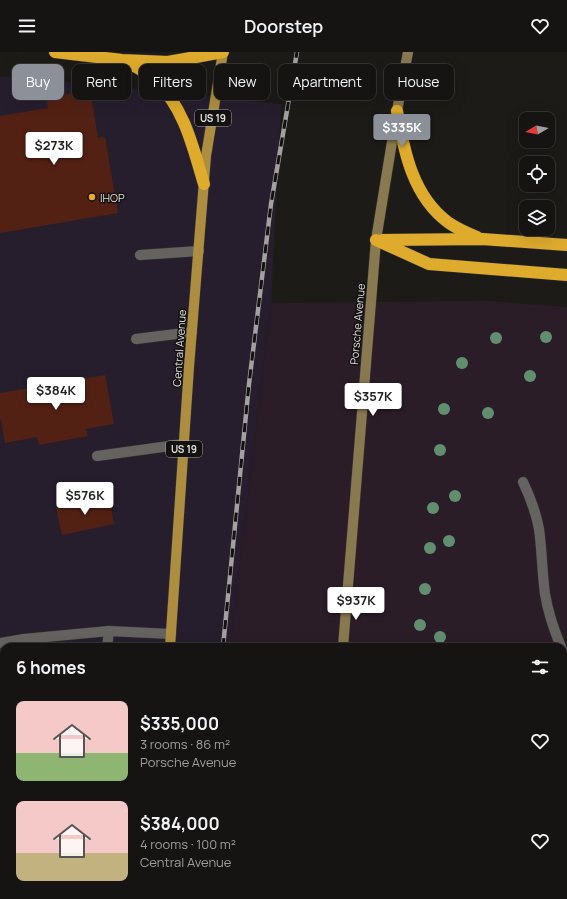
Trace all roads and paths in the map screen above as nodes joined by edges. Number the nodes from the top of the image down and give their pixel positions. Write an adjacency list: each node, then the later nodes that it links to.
1 (55, 52): 4 (highway)
2 (223, 52): 4 (highway); 6 (main road, Central Avenue / US 19)
3 (408, 52): 5 (street, Porsche Avenue)
4 (122, 60): 6 (highway)
5 (397, 111): 7 (highway); 8 (street, Porsche Avenue)
6 (204, 184): 10 (main road, Central Avenue / US 19)
7 (482, 239): 8 (highway); 9 (highway)
8 (376, 240): 12 (highway); 23 (street, Porsche Avenue)
9 (567, 245)
10 (199, 251): 11 (street); 13 (main road, Central Avenue / US 19)
11 (140, 255)
12 (567, 275)
13 (192, 332): 14 (street); 15 (main road, Central Avenue / US 19)
14 (136, 339)
15 (184, 444): 16 (street); 19 (main road, Central Avenue / US 19)
16 (97, 456)
17 (523, 482): 24 (street)
18 (109, 631): 19 (street); 20 (street); 21 (street)
19 (171, 634): 22 (main road, Central Avenue / US 19)
20 (0, 643)
21 (108, 643)
22 (170, 643)
23 (343, 643)
24 (560, 643)

